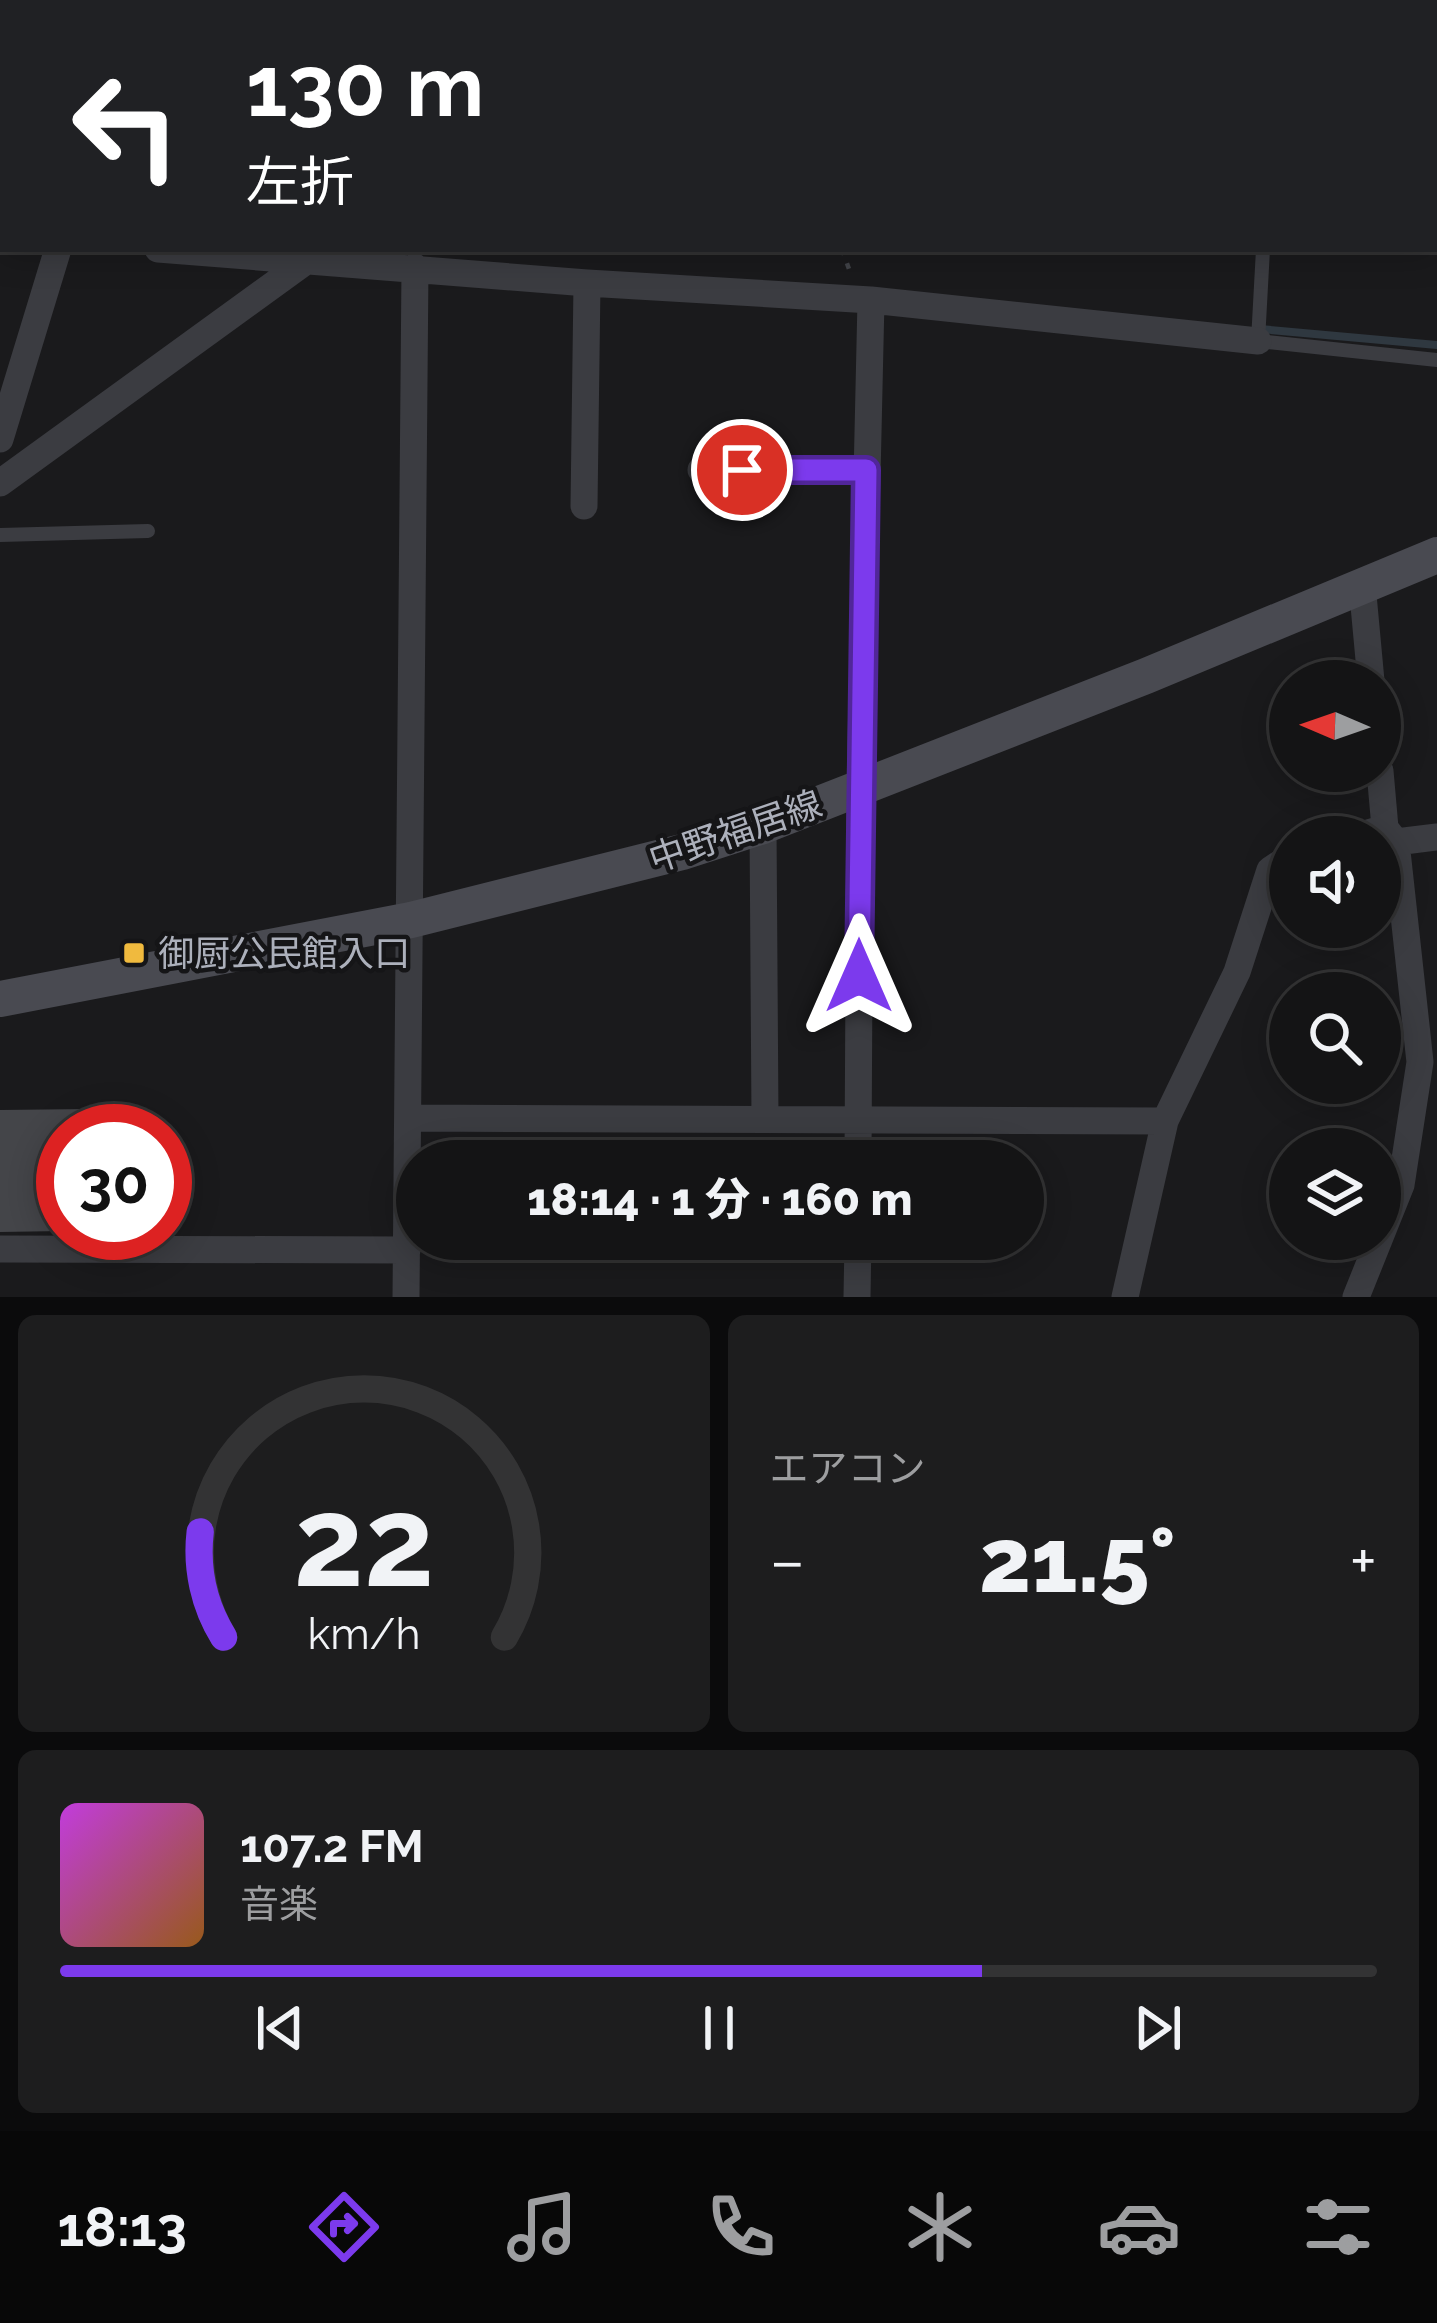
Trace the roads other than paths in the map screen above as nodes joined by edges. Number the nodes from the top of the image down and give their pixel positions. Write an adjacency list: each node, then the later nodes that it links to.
1 (57, 252): 10 (street)
2 (195, 252): 4 (street)
3 (1263, 252): 8 (lane)
4 (306, 261): 5 (street); 13 (street)
5 (415, 267): 6 (street); 26 (street)
6 (587, 283): 7 (street); 14 (street)
7 (871, 299): 8 (street); 12 (street)
8 (1258, 341): 9 (lane)
9 (1437, 360)
10 (0, 439)
11 (701, 470): 12 (street)
12 (866, 470): 20 (street)
13 (0, 483)
14 (584, 506)
15 (148, 531): 16 (lane)
16 (0, 535)
17 (1437, 556): 18 (main road, 中野福居線)
18 (1361, 584): 19 (street); 20 (main road, 中野福居線)
19 (1369, 660)
20 (860, 787): 21 (main road, 中野福居線); 30 (street)
21 (763, 826): 26 (main road, 中野福居線); 29 (street)
22 (1401, 835): 23 (street)
23 (1437, 837)
24 (1269, 873): 31 (street)
25 (1401, 918): 41 (street)
26 (411, 920): 27 (main road, 中野福居線); 28 (street)
27 (0, 999)
28 (408, 1118): 29 (street); 32 (street)
29 (765, 1118): 30 (street)
30 (859, 1118): 31 (street); 33 (street)
31 (1165, 1121): 40 (street)
32 (408, 1140)
33 (858, 1140)
34 (0, 1249): 35 (street)
35 (396, 1250)
36 (406, 1260): 38 (street)
37 (858, 1260): 39 (street)
38 (406, 1297)
39 (857, 1297)
40 (1125, 1297)
41 (1356, 1297)

